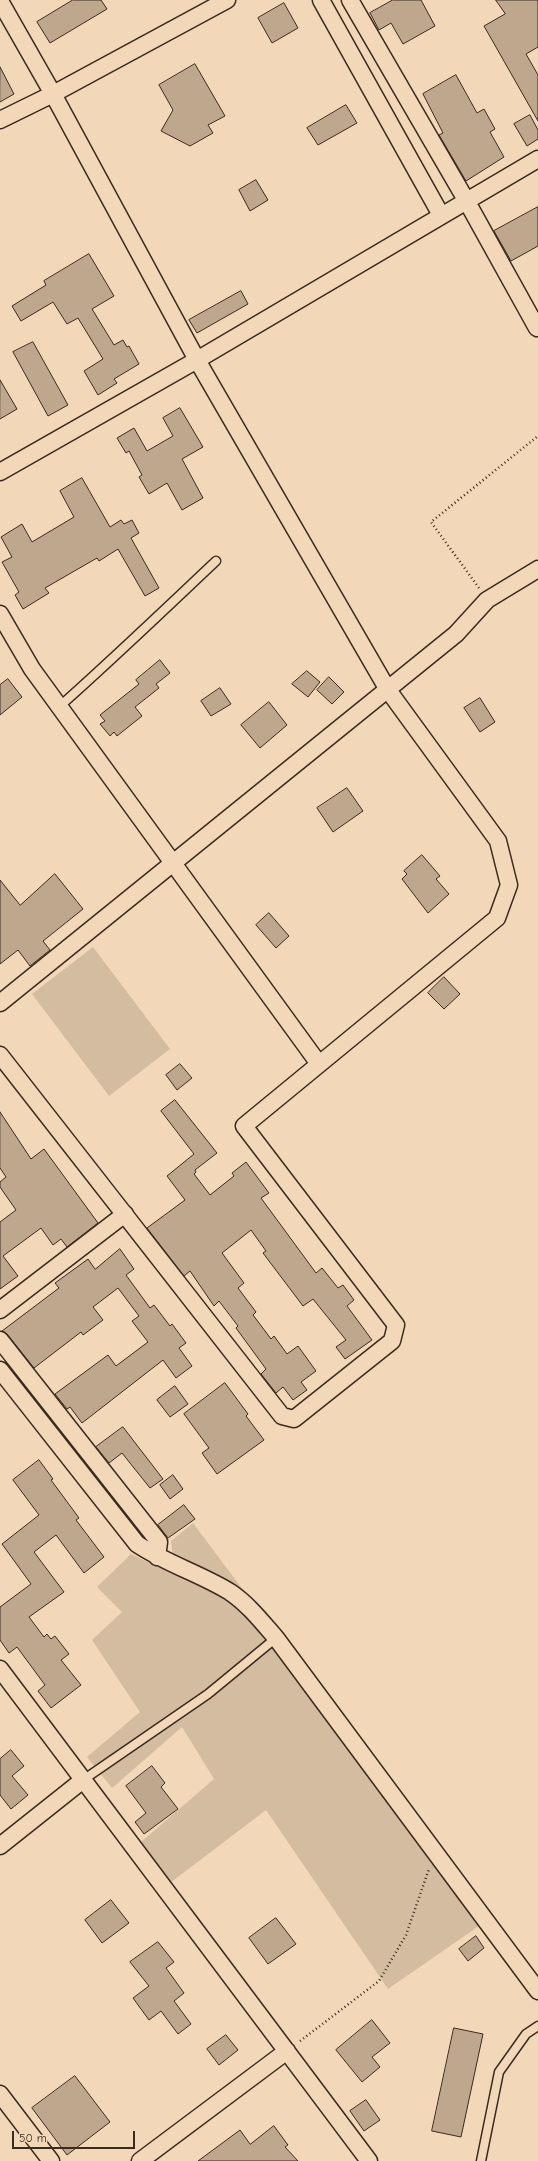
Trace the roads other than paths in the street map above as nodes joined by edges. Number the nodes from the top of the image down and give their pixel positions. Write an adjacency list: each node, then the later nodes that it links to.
1 (227, 0): 5 (street)
2 (322, 0): 9 (street)
3 (350, 0): 8 (street)
4 (0, 1): 5 (street)
5 (53, 94): 6 (street); 11 (street)
6 (0, 120)
7 (538, 159): 8 (street)
8 (466, 200): 9 (street); 10 (street)
9 (441, 214): 11 (street)
10 (537, 328)
11 (196, 360): 12 (street); 16 (street)
12 (0, 472)
13 (216, 561): 17 (lane)
14 (538, 569): 16 (street)
15 (0, 614): 17 (street)
16 (388, 690): 18 (street); 21 (street)
17 (60, 706): 18 (street)
18 (173, 863): 19 (street); 21 (street)
19 (0, 1003)
20 (0, 1056): 22 (street)
21 (319, 1064): 22 (street)
22 (125, 1214): 23 (street)
23 (0, 1310)
24 (0, 1340): 26 (street)
25 (0, 1370): 26 (street)
26 (157, 1557): 27 (street)
27 (276, 1638): 29 (lane); 31 (street)
28 (0, 1669): 29 (street)
29 (83, 1780): 30 (street); 33 (street)
30 (0, 1846)
31 (538, 1991)
32 (538, 2026): 38 (lane)
33 (287, 2051): 36 (street); 37 (street)
34 (0, 2094): 35 (street)
35 (51, 2161)
36 (140, 2161)
37 (370, 2161)
38 (481, 2161)

